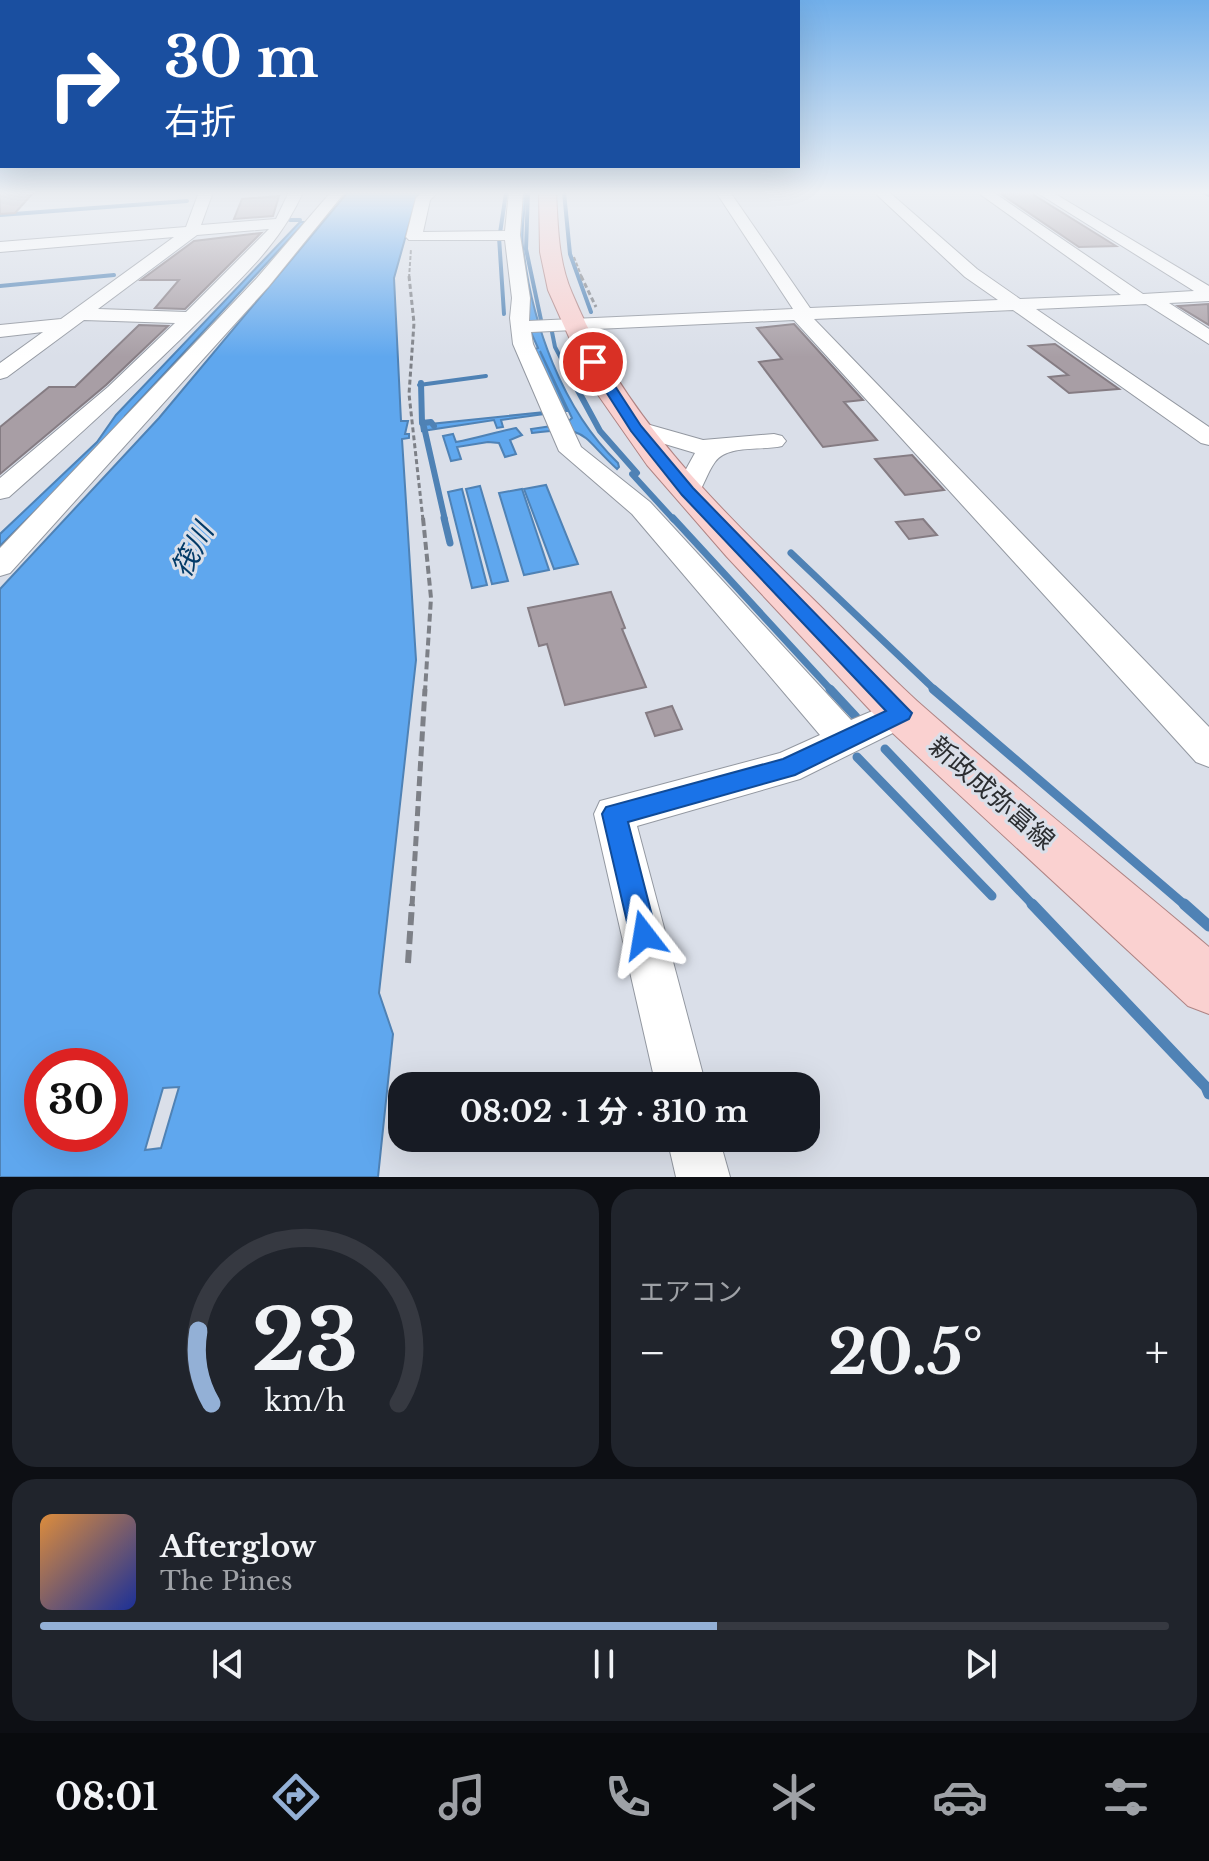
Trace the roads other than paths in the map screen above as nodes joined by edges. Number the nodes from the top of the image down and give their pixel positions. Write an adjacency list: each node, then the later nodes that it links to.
1 (165, 247): 15 (street)
2 (259, 247): 14 (street)
3 (292, 247): 26 (street)
4 (514, 247): 16 (street)
5 (550, 247): 16 (main road, 新政成弥富線)
6 (759, 247): 13 (street)
7 (942, 247): 12 (street)
8 (1067, 247): 11 (street)
9 (1132, 247): 10 (street)
10 (1209, 295): 11 (street)
11 (1144, 298): 12 (street); 18 (street)
12 (1015, 304): 13 (street); 21 (street)
13 (802, 314): 16 (street); 29 (street)
14 (190, 318): 15 (street); 24 (street)
15 (66, 322): 17 (street); 19 (street)
16 (550, 324): 20 (main road, 新政成弥富線); 28 (street)
17 (0, 331)
18 (1209, 338)
19 (0, 373)
20 (636, 428): 23 (street); 25 (main road, 新政成弥富線)
21 (1209, 438)
22 (774, 441): 23 (street)
23 (717, 448): 25 (street)
24 (0, 491)
25 (687, 491): 27 (main road, 新政成弥富線)
26 (0, 566)
27 (901, 713): 28 (street); 30 (main road, 新政成弥富線)
28 (846, 739): 31 (street)
29 (1209, 751)
30 (1209, 985)
31 (678, 1072)
32 (697, 1152): 33 (street)
33 (703, 1177)

